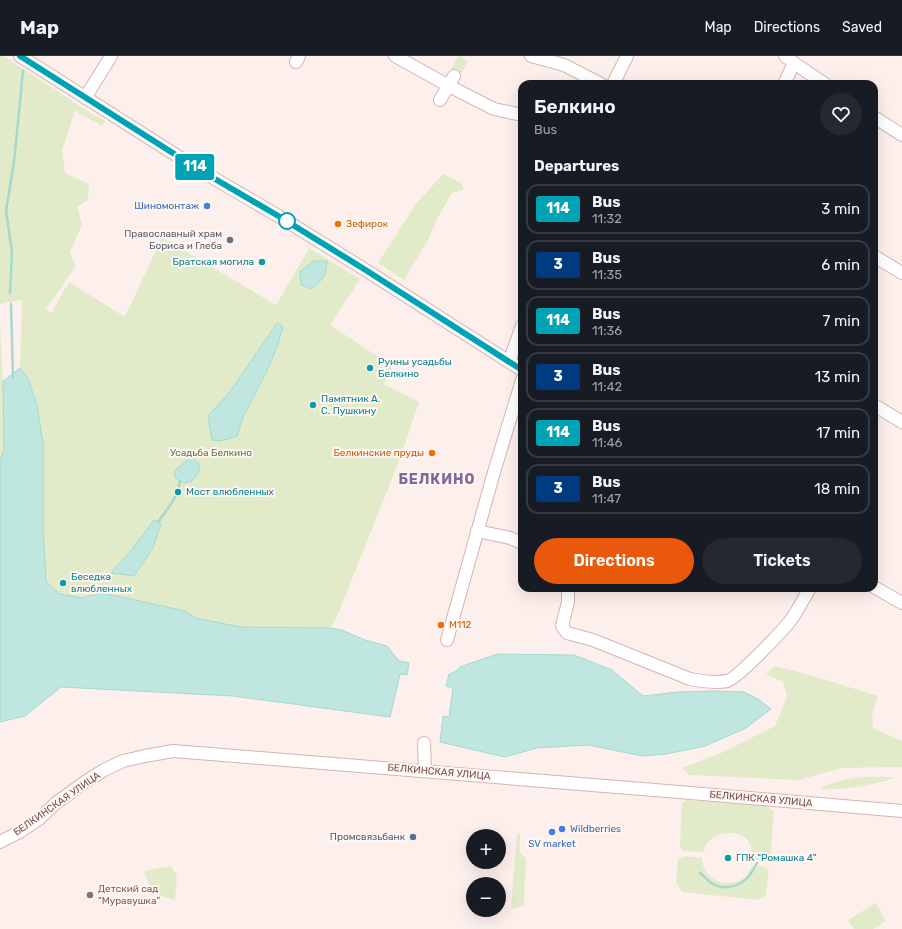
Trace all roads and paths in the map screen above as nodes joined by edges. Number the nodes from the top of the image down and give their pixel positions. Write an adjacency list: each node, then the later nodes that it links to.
1 (20, 56): 12 (street)
2 (111, 56): 12 (street)
3 (395, 56): 11 (street)
4 (531, 56): 7 (street)
5 (627, 56): 8 (street)
6 (789, 60): 9 (street); 10 (street)
7 (593, 80)
8 (614, 80)
9 (785, 80)
10 (819, 80)
11 (451, 81): 13 (street); 14 (street)
12 (85, 98): 20 (street)
13 (440, 100)
14 (518, 113)
15 (878, 120): 16 (street)
16 (902, 135)
17 (878, 258): 18 (street)
18 (902, 273)
19 (518, 337): 20 (street)
20 (509, 362): 21 (street)
21 (518, 368)
22 (518, 393): 25 (street)
23 (878, 407): 24 (street)
24 (902, 422)
25 (477, 532): 26 (street); 31 (street)
26 (518, 541)
27 (878, 589): 30 (street)
28 (568, 592): 29 (street)
29 (808, 592)
30 (902, 603)
31 (446, 640)
32 (424, 743): 33 (street)
33 (425, 771): 34 (street, БЕЛКИНСКАЯ УЛИЦА); 35 (street, БЕЛКИНСКАЯ УЛИЦА)
34 (902, 811)
35 (0, 842)

